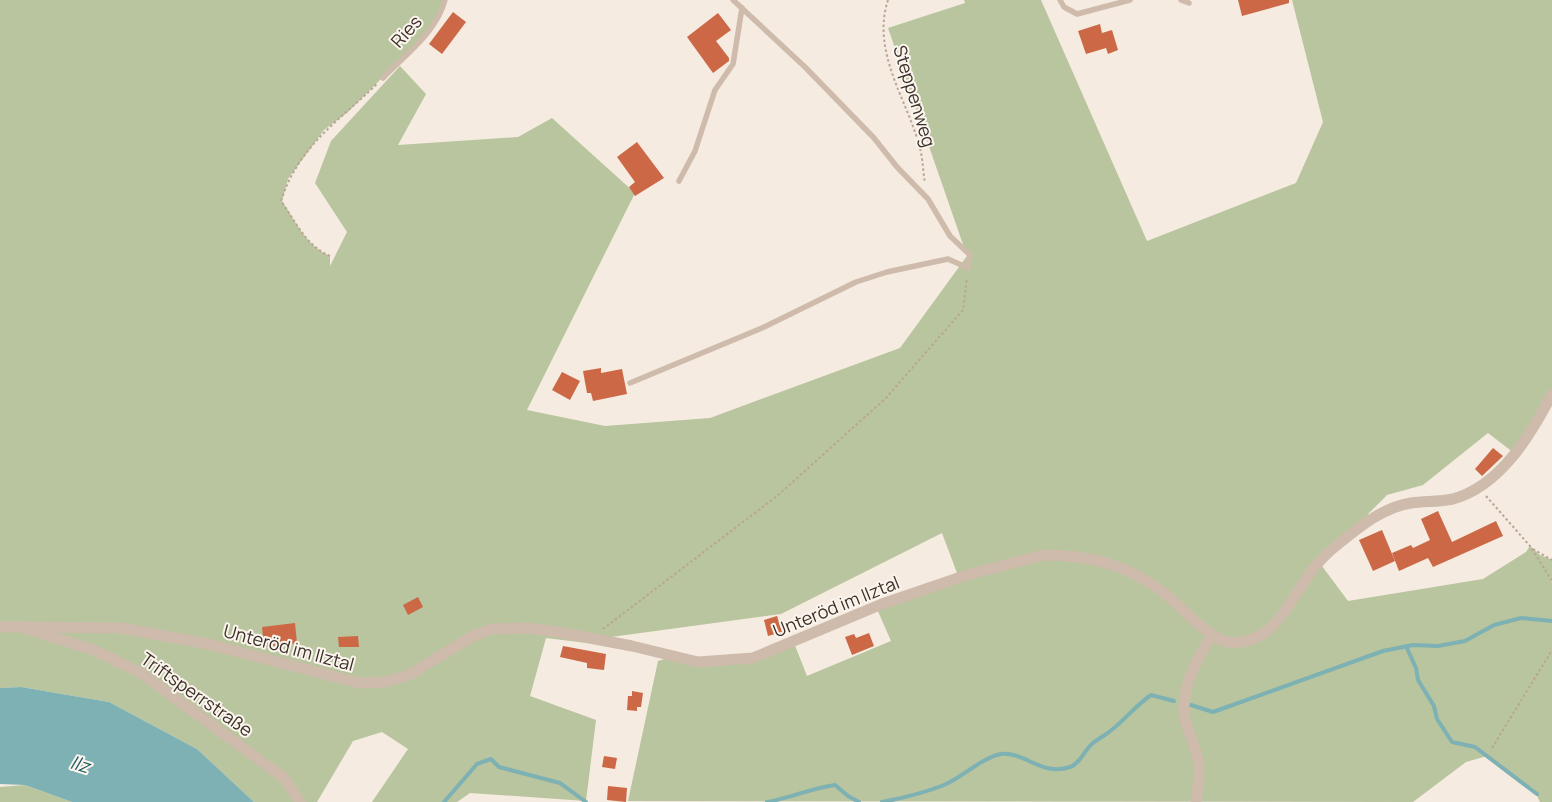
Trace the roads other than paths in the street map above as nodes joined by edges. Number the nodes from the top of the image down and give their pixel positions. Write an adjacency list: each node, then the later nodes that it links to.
1 (445, 0): 8 (lane, Ries)
2 (733, 0): 7 (lane)
3 (1060, 0): 4 (lane)
4 (1130, 0)
5 (1182, 0): 6 (lane)
6 (1188, 3)
7 (742, 8): 9 (lane); 10 (lane)
8 (383, 78)
9 (680, 181)
10 (630, 383)
11 (1552, 394): 14 (street, Unteröd im Ilztal)
12 (0, 626): 13 (street, Triftsperrstraße)
13 (22, 626): 14 (street, Unteröd im Ilztal); 15 (street, Triftsperrstraße)
14 (1212, 635): 16 (street)
15 (300, 802)
16 (1196, 802)

